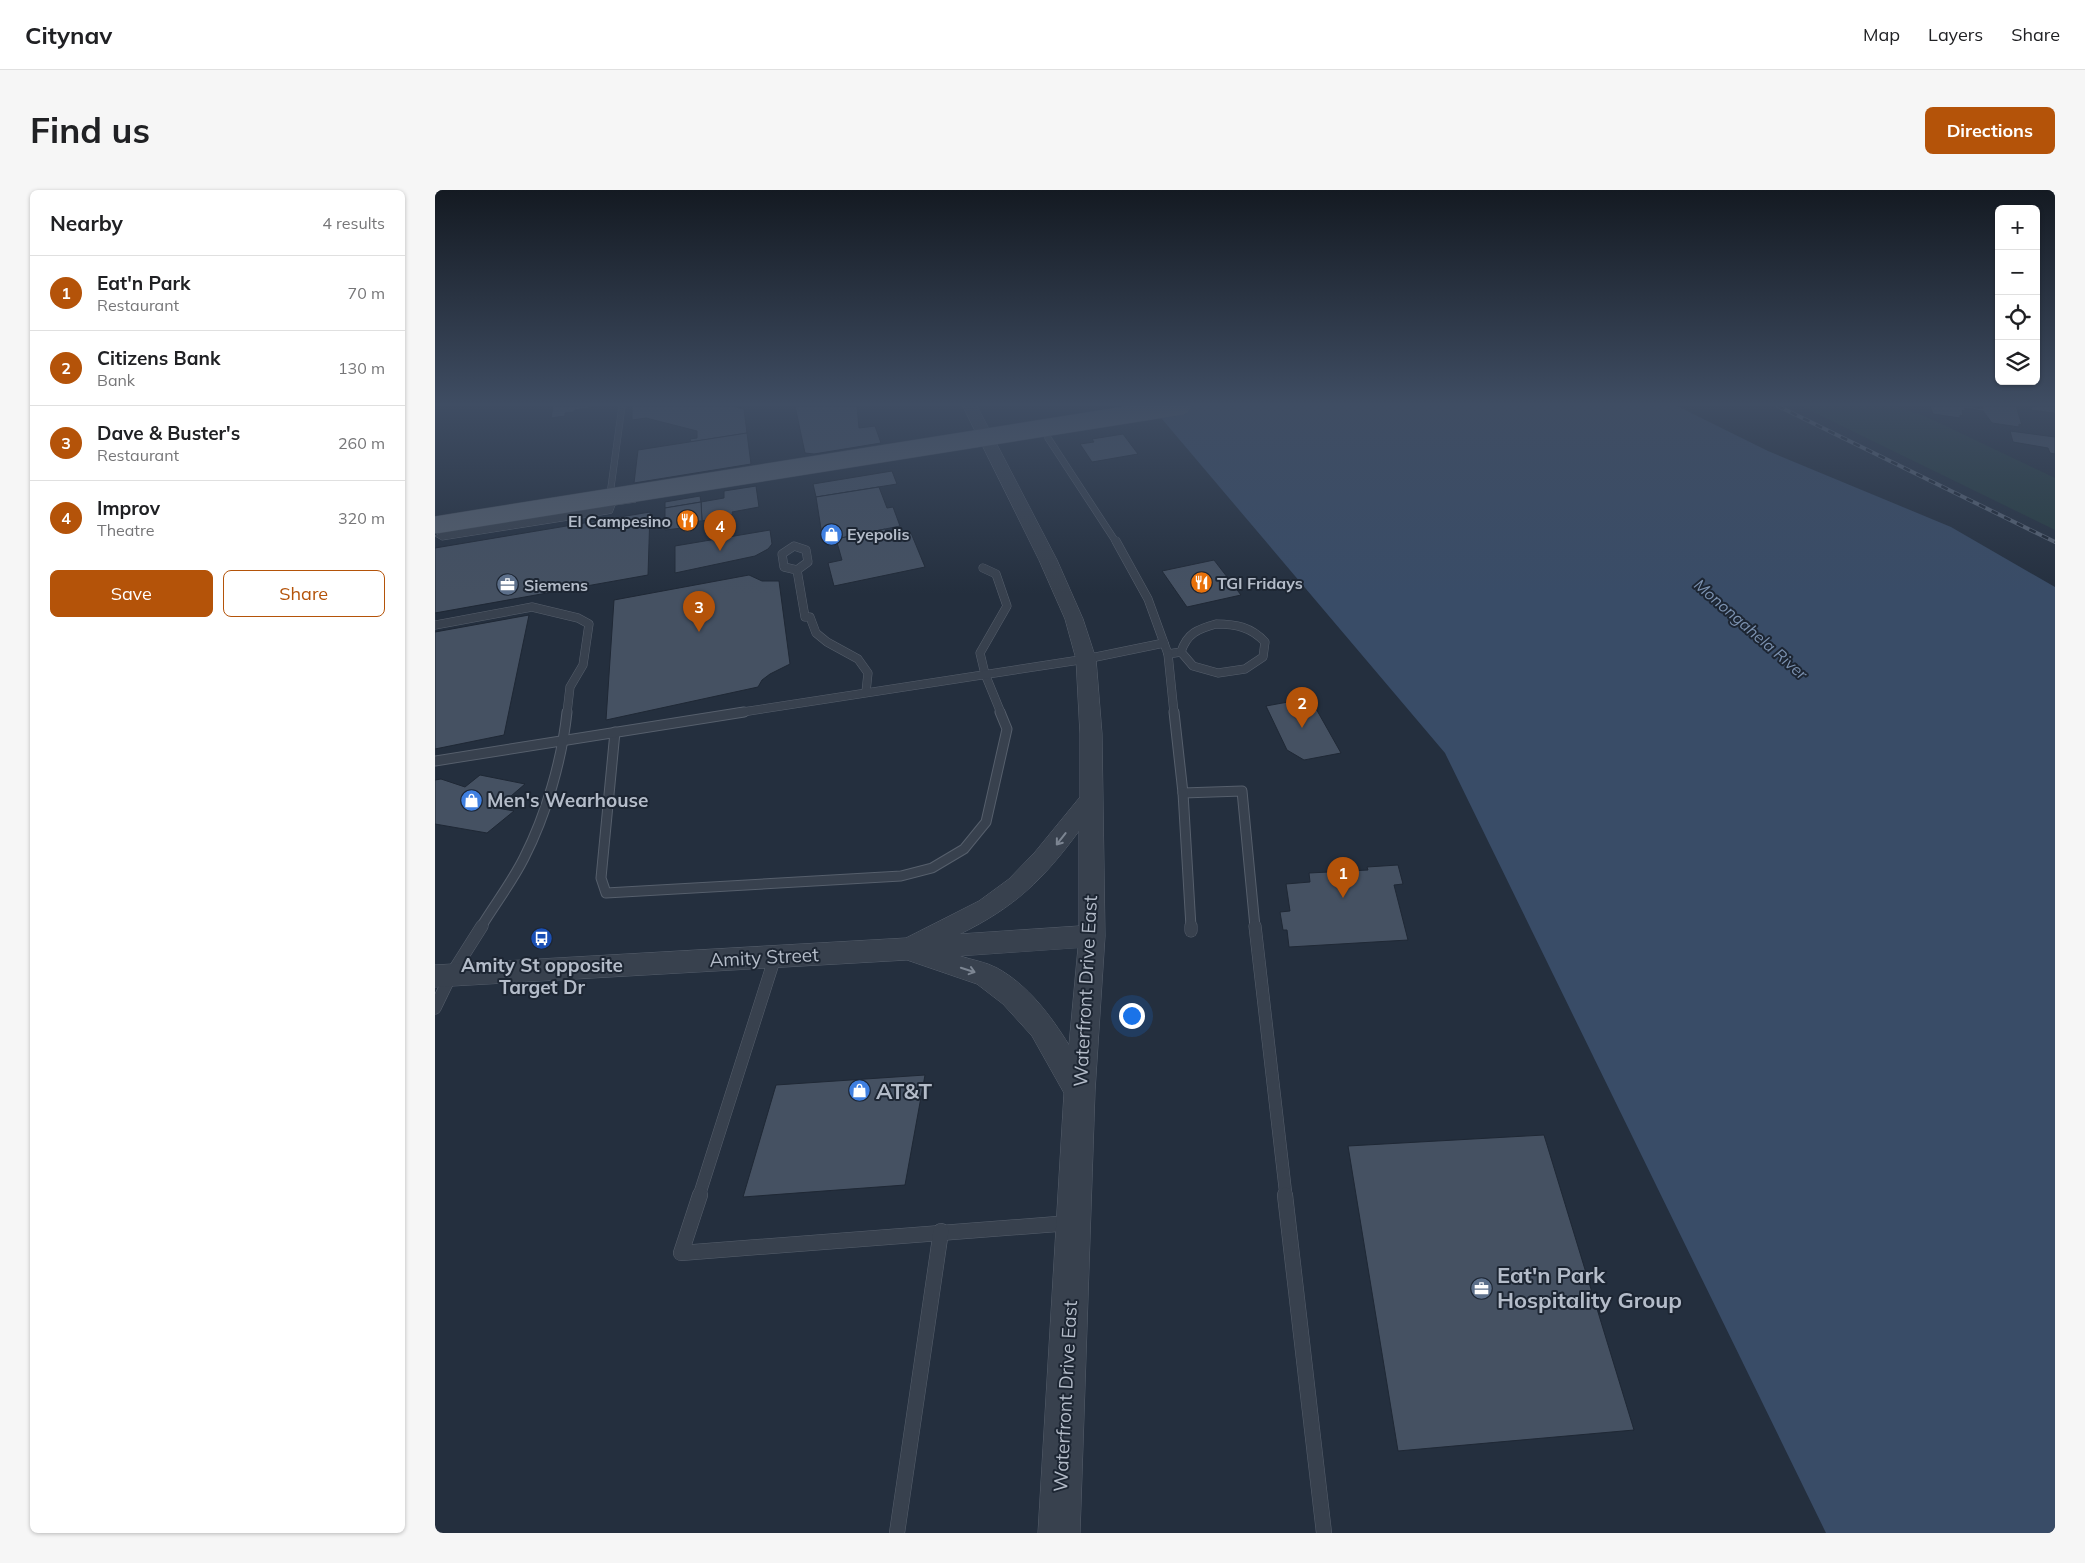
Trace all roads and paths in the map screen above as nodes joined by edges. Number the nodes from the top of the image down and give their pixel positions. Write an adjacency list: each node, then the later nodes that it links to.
1 (614, 469): 6 (lane)
2 (814, 469): 7 (main road, bridge)
3 (816, 469): 6 (street)
4 (1002, 469): 13 (street, Waterfront Drive East)
5 (1068, 469): 11 (lane)
6 (609, 502): 7 (street)
7 (437, 533)
8 (983, 568): 14 (lane)
9 (797, 570): 15 (lane)
10 (435, 625): 17 (lane)
11 (1166, 648): 12 (lane); 13 (lane); 19 (lane)
12 (1181, 652): 12 (lane)
13 (1085, 659): 14 (lane); 20 (street, Waterfront Drive East)
14 (985, 674): 15 (lane); 16 (lane)
15 (865, 692): 16 (lane)
16 (615, 732): 17 (lane)
17 (564, 741): 18 (lane); 25 (lane)
18 (435, 761)
19 (1183, 793): 21 (lane); 32 (lane)
20 (1091, 800): 22 (street, Waterfront Drive East); 23 (street, one-way to 23)
21 (1191, 931)
22 (1092, 936): 23 (street, Amity Street); 27 (street, Waterfront Drive East)
23 (905, 950): 24 (street, Amity Street); 27 (street, one-way to 27)
24 (775, 957): 25 (street, Amity Street); 29 (lane)
25 (443, 975): 26 (lane)
26 (435, 1008)
27 (1080, 1092): 28 (street, Waterfront Drive East)
28 (1073, 1222): 29 (lane); 31 (street, Waterfront Drive East)
29 (941, 1231): 30 (lane)
30 (897, 1533)
31 (1059, 1533)
32 (1324, 1533)

